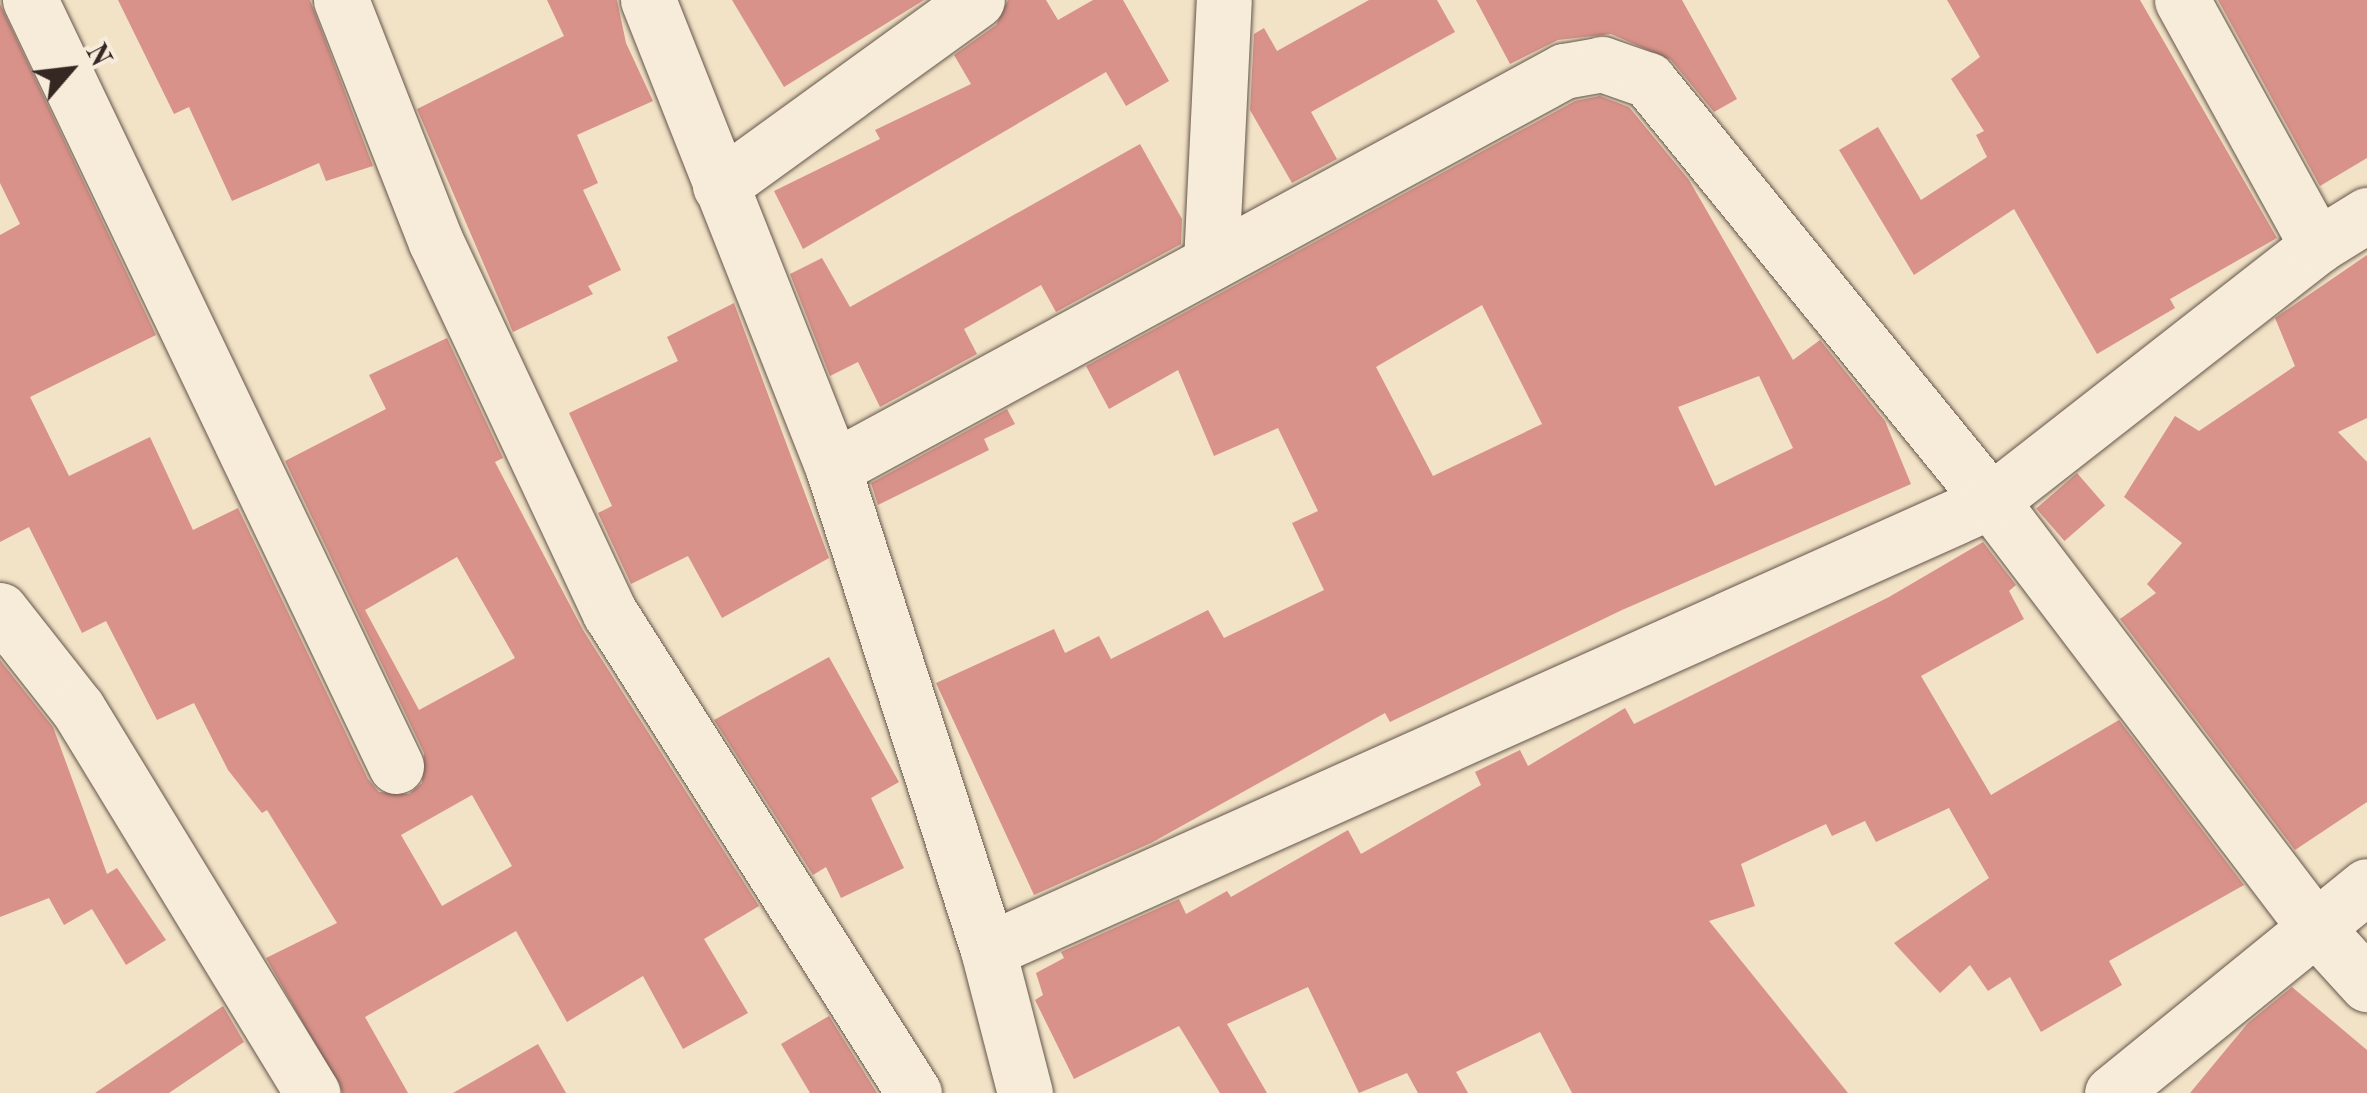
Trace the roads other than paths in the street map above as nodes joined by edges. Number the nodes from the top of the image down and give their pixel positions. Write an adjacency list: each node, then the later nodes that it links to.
1 (30, 0): 14 (street)
2 (341, 0): 20 (street)
3 (648, 0): 7 (street)
4 (976, 0): 7 (street)
5 (1224, 0): 10 (street)
6 (2182, 0): 9 (street)
7 (720, 186): 11 (street)
8 (2367, 214): 9 (street)
9 (2317, 246): 12 (street)
10 (1210, 262): 11 (street); 12 (street)
11 (833, 468): 17 (street)
12 (1991, 501): 16 (street); 17 (street)
13 (0, 610): 19 (street)
14 (396, 766)
15 (2367, 886): 16 (street)
16 (2314, 926): 18 (street); 22 (street)
17 (988, 950): 21 (street)
18 (2367, 984)
19 (312, 1093)
20 (914, 1093)
21 (1026, 1093)
22 (2112, 1093)

